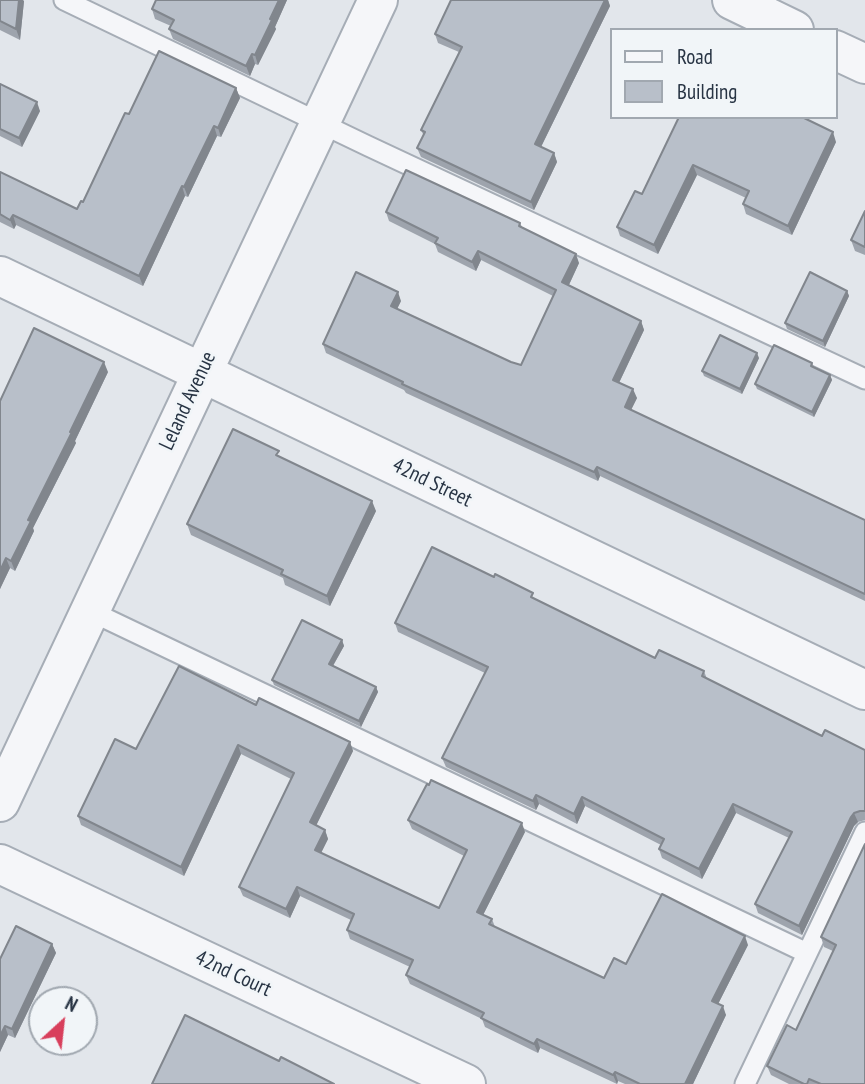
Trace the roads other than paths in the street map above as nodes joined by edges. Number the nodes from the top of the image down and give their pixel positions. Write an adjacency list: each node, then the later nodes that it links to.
1 (64, 0): 7 (lane)
2 (378, 0): 7 (street, Leland Avenue)
3 (732, 0): 4 (street)
4 (790, 28)
5 (837, 51): 6 (street)
6 (865, 64)
7 (320, 123): 9 (street, Leland Avenue); 10 (lane)
8 (0, 276): 9 (street, 42nd Street)
9 (202, 373): 11 (street, Leland Avenue); 12 (street, 42nd Street)
10 (865, 379)
11 (90, 611): 13 (street, Leland Avenue); 16 (lane)
12 (865, 690)
13 (0, 802)
14 (865, 832): 16 (lane)
15 (0, 864): 17 (street, 42nd Court)
16 (807, 954): 18 (lane)
17 (466, 1084)
18 (745, 1084)

